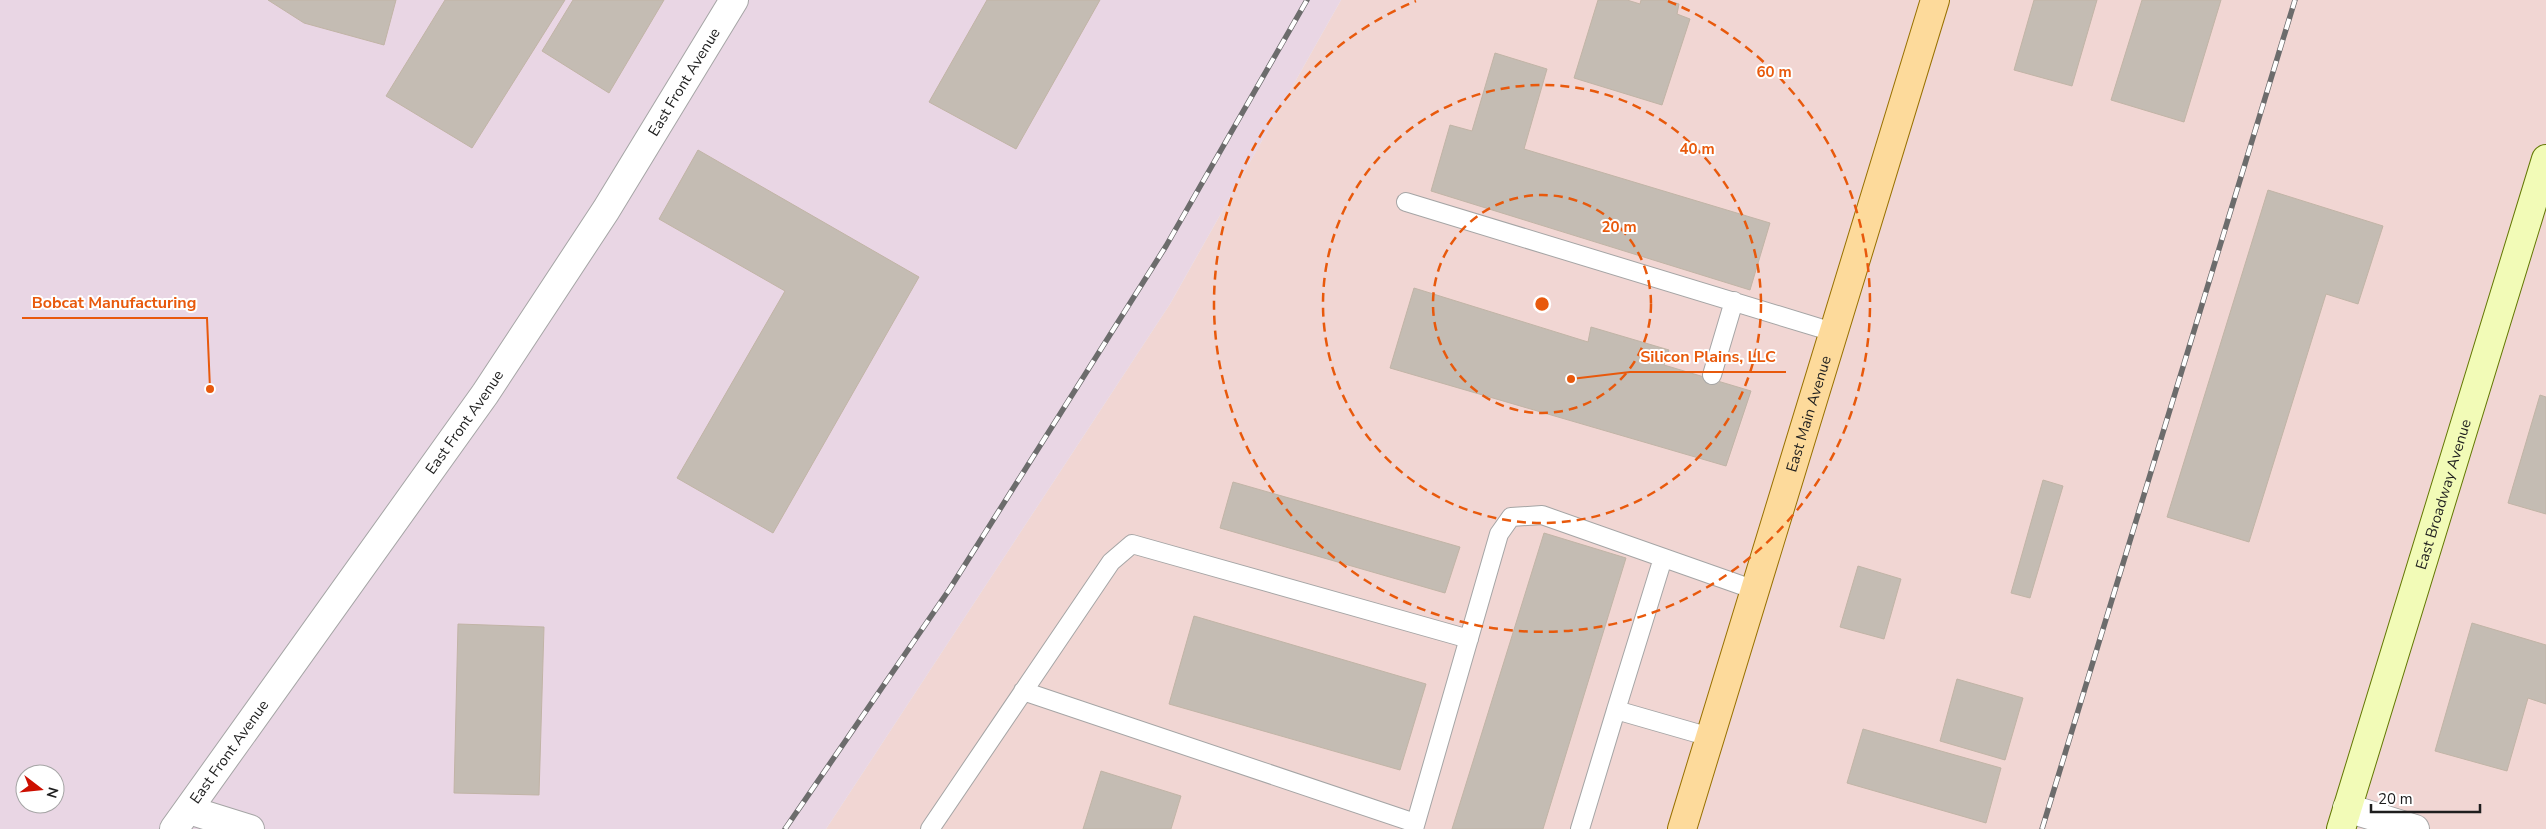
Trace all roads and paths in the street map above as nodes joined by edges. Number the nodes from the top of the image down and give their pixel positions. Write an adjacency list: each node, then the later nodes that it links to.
1 (734, 0): 16 (street, East Front Avenue)
2 (1935, 0): 7 (main road, East Main Avenue)
3 (2546, 159): 5 (street, East Broadway Avenue)
4 (1406, 202): 6 (lane)
5 (2539, 203): 15 (street, East Broadway Avenue)
6 (1734, 301): 7 (lane); 8 (lane)
7 (1833, 332): 10 (main road, East Main Avenue)
8 (1712, 375)
9 (1663, 558): 10 (lane); 11 (lane); 13 (lane)
10 (1755, 590): 14 (main road, East Main Avenue)
11 (1469, 639): 12 (lane); 17 (lane)
12 (1023, 691): 17 (lane); 19 (lane)
13 (1616, 710): 14 (lane); 20 (lane)
14 (1710, 736): 21 (main road, East Main Avenue)
15 (2344, 818): 22 (street)
16 (182, 820): 18 (street)
17 (1415, 826)
18 (250, 829)
19 (930, 829)
20 (1580, 829)
21 (1682, 829)
22 (2415, 829)

